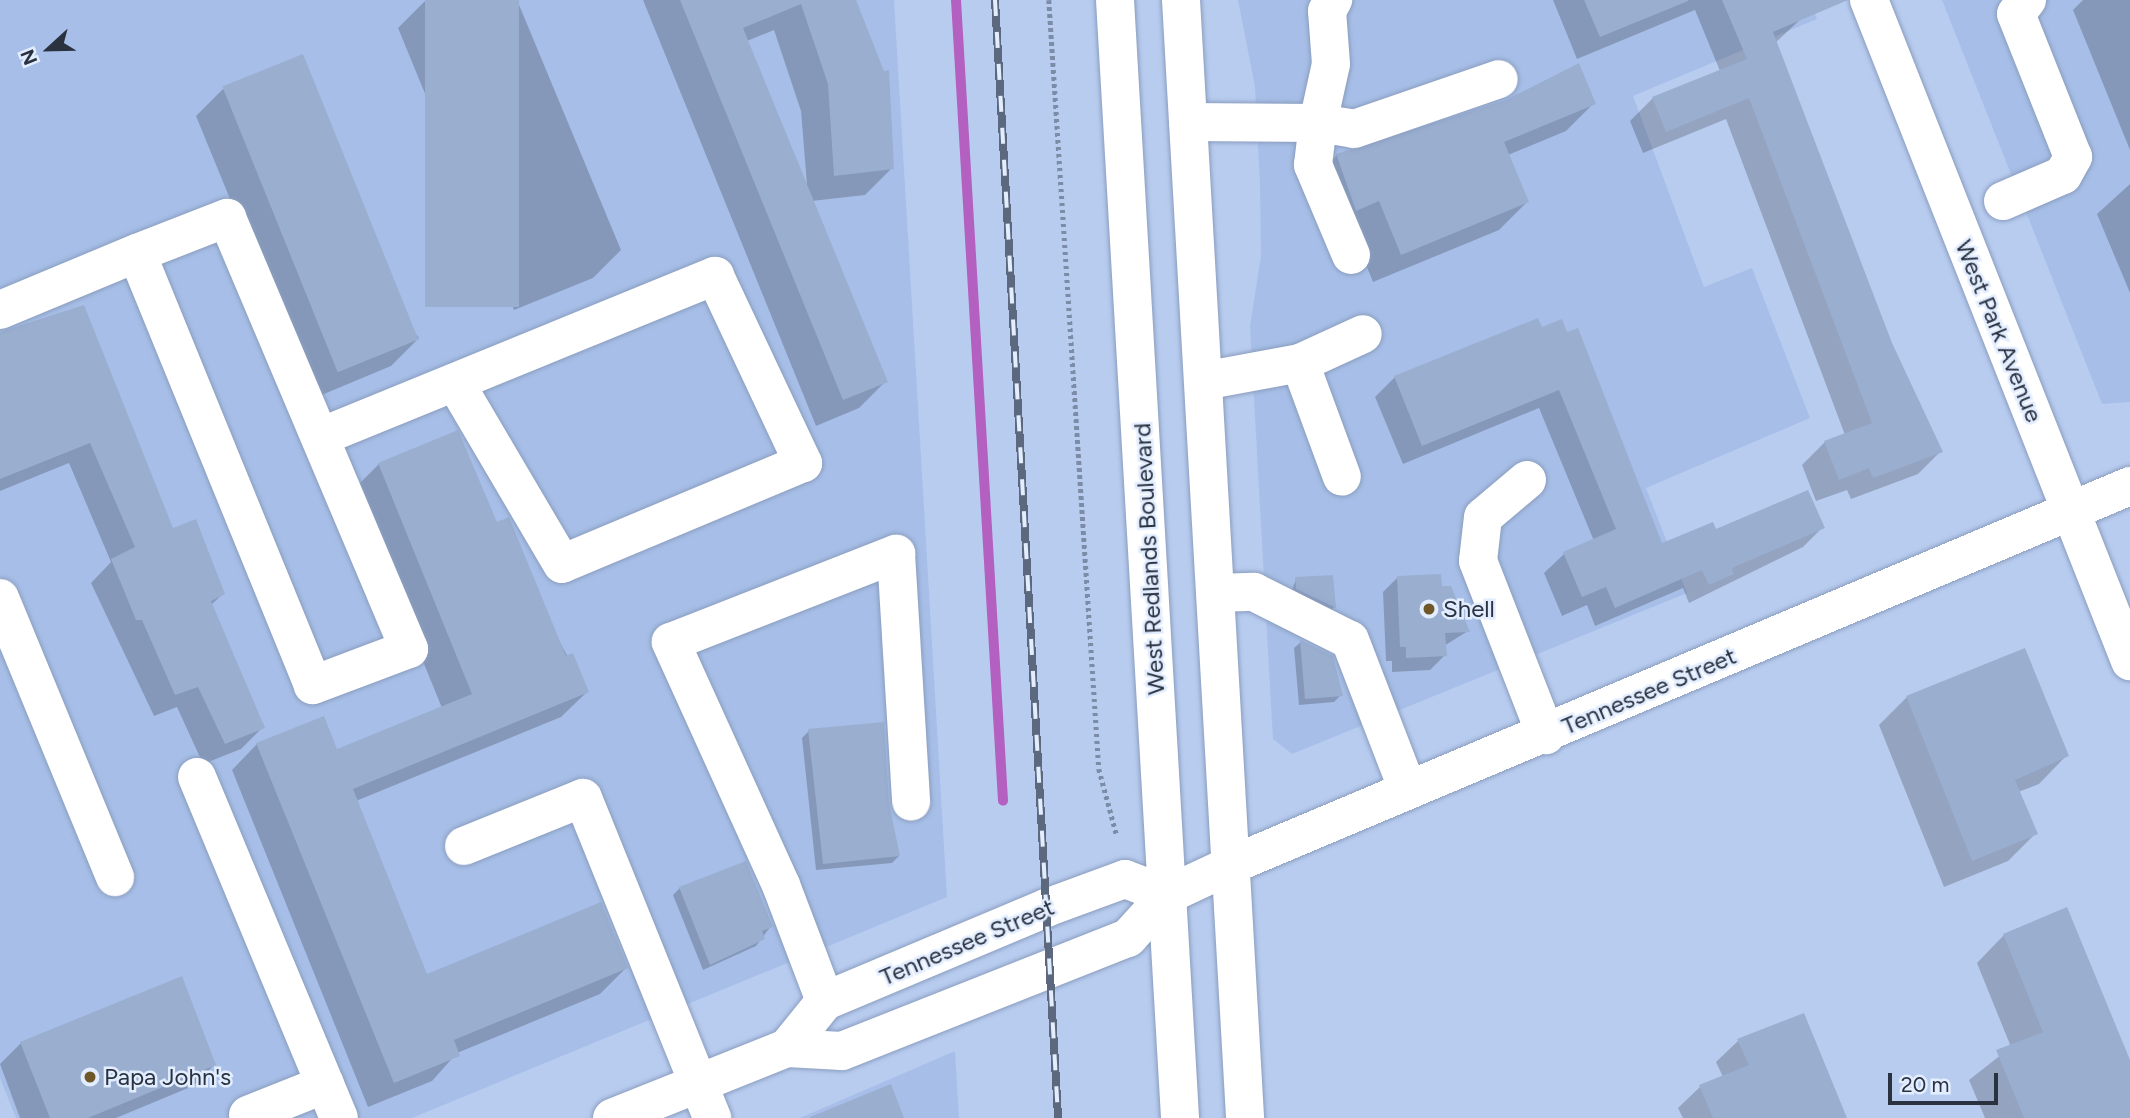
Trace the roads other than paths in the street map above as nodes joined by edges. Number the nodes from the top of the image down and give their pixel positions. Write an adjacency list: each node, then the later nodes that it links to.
1 (1115, 0): 32 (main road, West Redlands Boulevard)
2 (1181, 0): 7 (main road)
3 (1333, 0): 8 (main road)
4 (1868, 0): 21 (main road, West Park Avenue)
5 (2027, 0): 9 (main road)
6 (1499, 79): 8 (main road)
7 (1188, 122): 8 (main road); 15 (main road)
8 (1318, 123): 11 (main road)
9 (2003, 201)
10 (137, 253): 12 (main road); 17 (main road); 17 (main road)
11 (1351, 255)
12 (0, 310)
13 (1363, 334): 14 (main road)
14 (1300, 363): 15 (main road); 18 (main road)
15 (1203, 381): 22 (main road)
16 (455, 383): 16 (main road); 17 (main road)
17 (320, 437)
18 (1342, 477)
19 (1527, 481): 25 (main road)
20 (2130, 486): 21 (main road, Tennessee Street)
21 (2070, 512): 24 (main road, West Park Avenue); 25 (main road, Tennessee Street)
22 (1216, 593): 27 (main road); 30 (main road)
23 (0, 598): 31 (main road)
24 (2130, 661)
25 (1546, 735): 27 (main road, Tennessee Street)
26 (197, 778): 36 (main road)
27 (1408, 790): 30 (main road, Tennessee Street)
28 (911, 802): 33 (main road)
29 (464, 846): 35 (main road)
30 (1231, 865): 32 (main road, Tennessee Street); 41 (main road)
31 (115, 877)
32 (1167, 895): 33 (main road, Tennessee Street); 34 (main road, Tennessee Street); 40 (main road, West Redlands Boulevard)
33 (825, 1001): 34 (main road, Tennessee Street)
34 (787, 1048): 35 (main road, Tennessee Street)
35 (697, 1082): 38 (main road, Tennessee Street); 39 (main road)
36 (332, 1101): 37 (main road)
37 (246, 1117)
38 (612, 1118)
39 (712, 1118)
40 (1180, 1118)
41 (1245, 1118)

